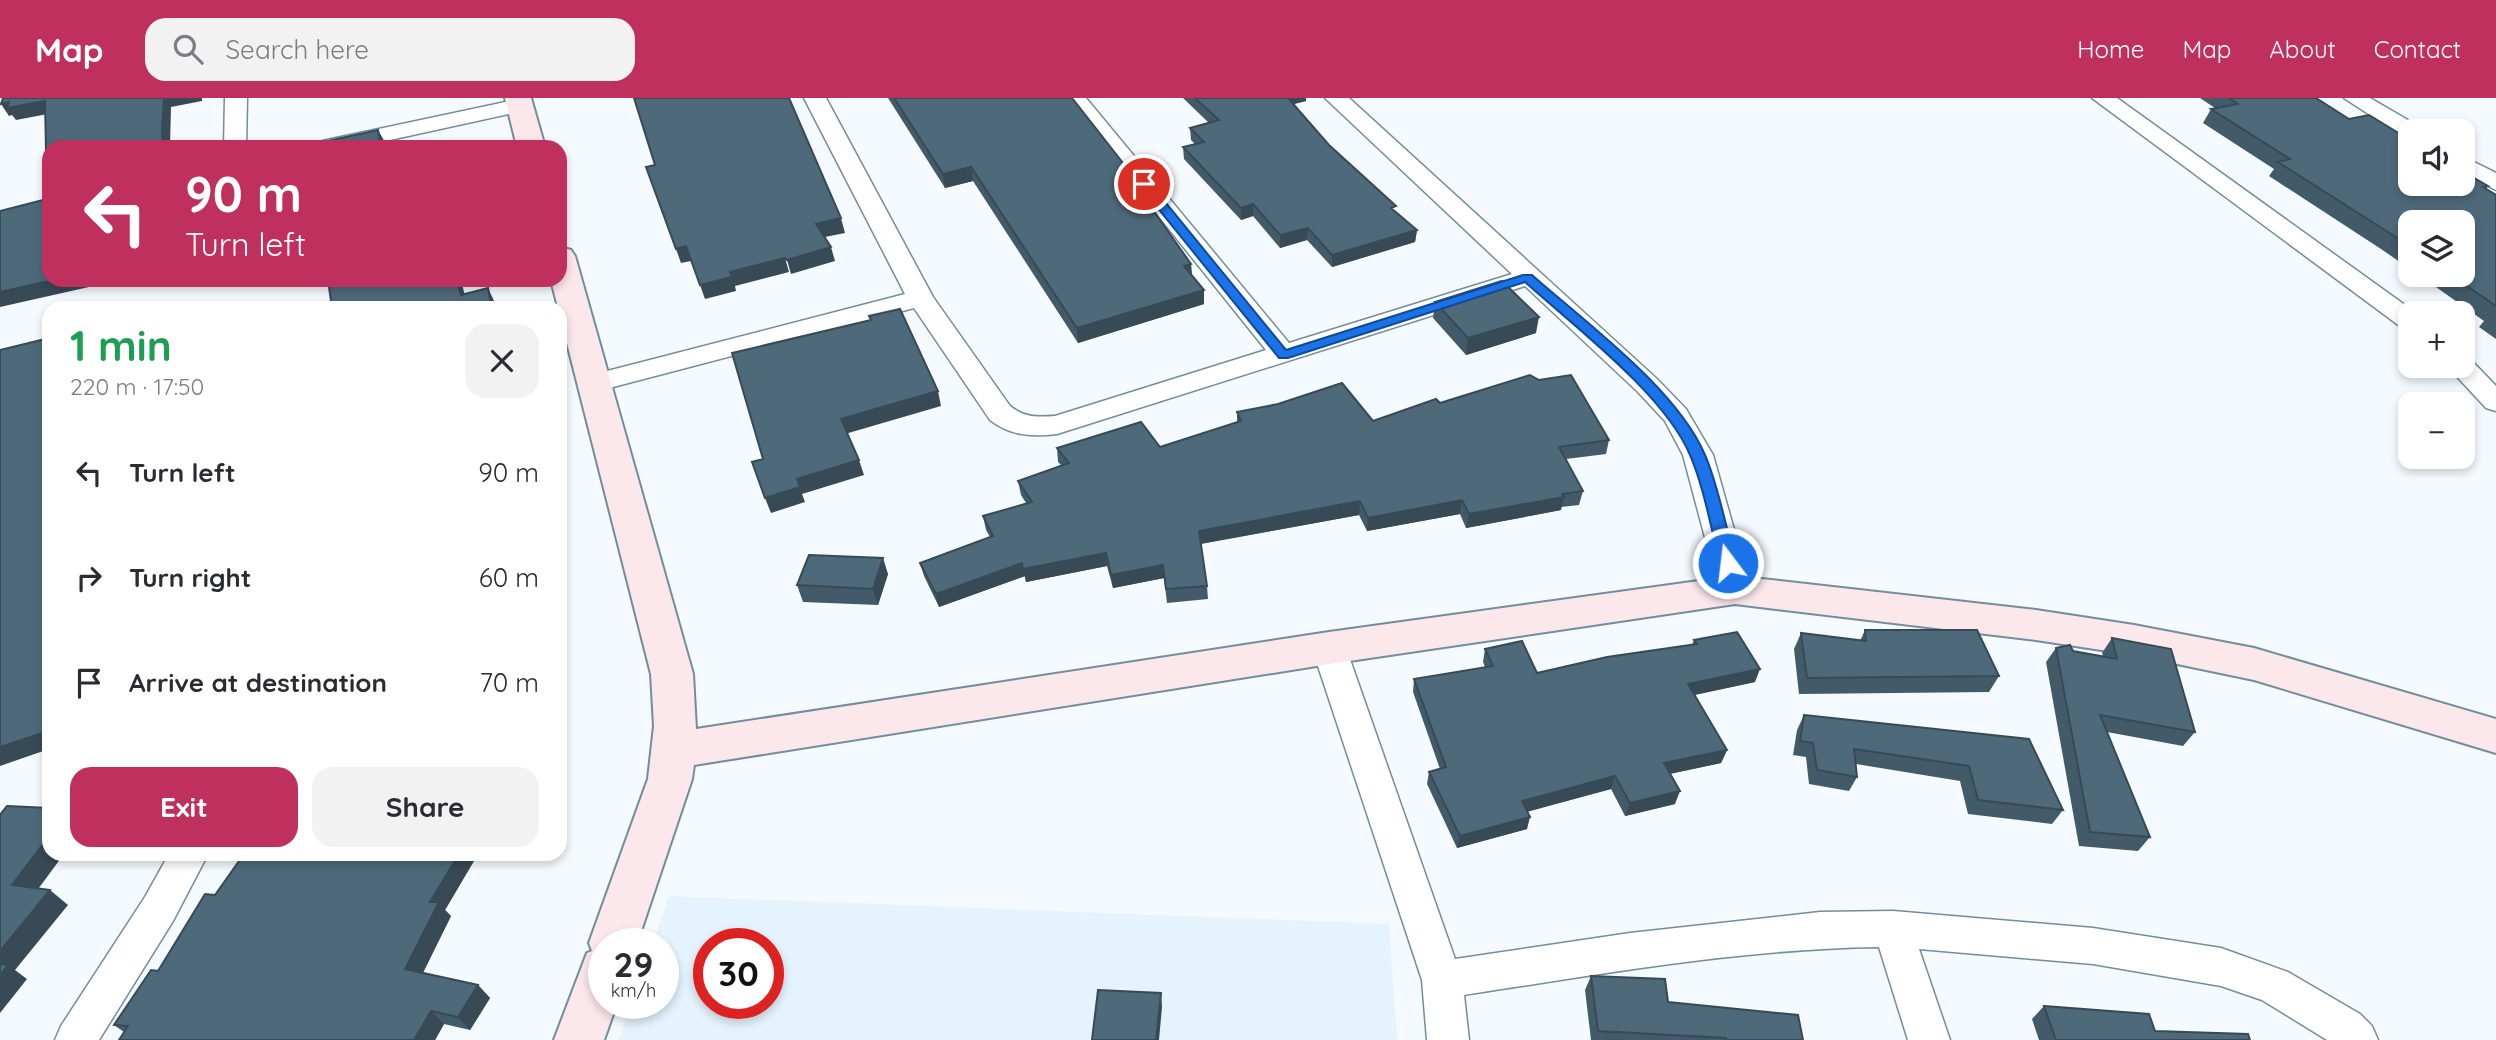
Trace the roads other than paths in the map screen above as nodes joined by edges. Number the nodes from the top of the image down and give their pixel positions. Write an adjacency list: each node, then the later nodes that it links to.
1 (236, 98): 9 (street)
2 (815, 98): 16 (street)
3 (1075, 98): 18 (street)
4 (1336, 98): 14 (street)
5 (2103, 98): 17 (street)
6 (2355, 98): 8 (street)
7 (519, 102): 10 (street); 11 (street)
8 (2398, 124)
9 (234, 140)
10 (357, 140)
11 (529, 140)
12 (2475, 171): 13 (street)
13 (2496, 183)
14 (1528, 277): 18 (street); 22 (street)
15 (567, 282): 20 (street)
16 (920, 298): 18 (street); 20 (street)
17 (2398, 312)
18 (1284, 355)
19 (2473, 378): 21 (street)
20 (594, 383): 25 (street)
21 (2496, 402)
22 (1735, 590): 23 (street); 24 (street)
23 (1329, 648): 25 (street); 29 (street)
24 (2496, 736)
25 (675, 750): 27 (street)
26 (185, 861): 31 (street)
27 (618, 928)
28 (1893, 929): 29 (street); 34 (street); 35 (street)
29 (1443, 980): 33 (street)
30 (588, 1014): 32 (street)
31 (76, 1040)
32 (579, 1040)
33 (1448, 1040)
34 (1929, 1040)
35 (2357, 1040)

